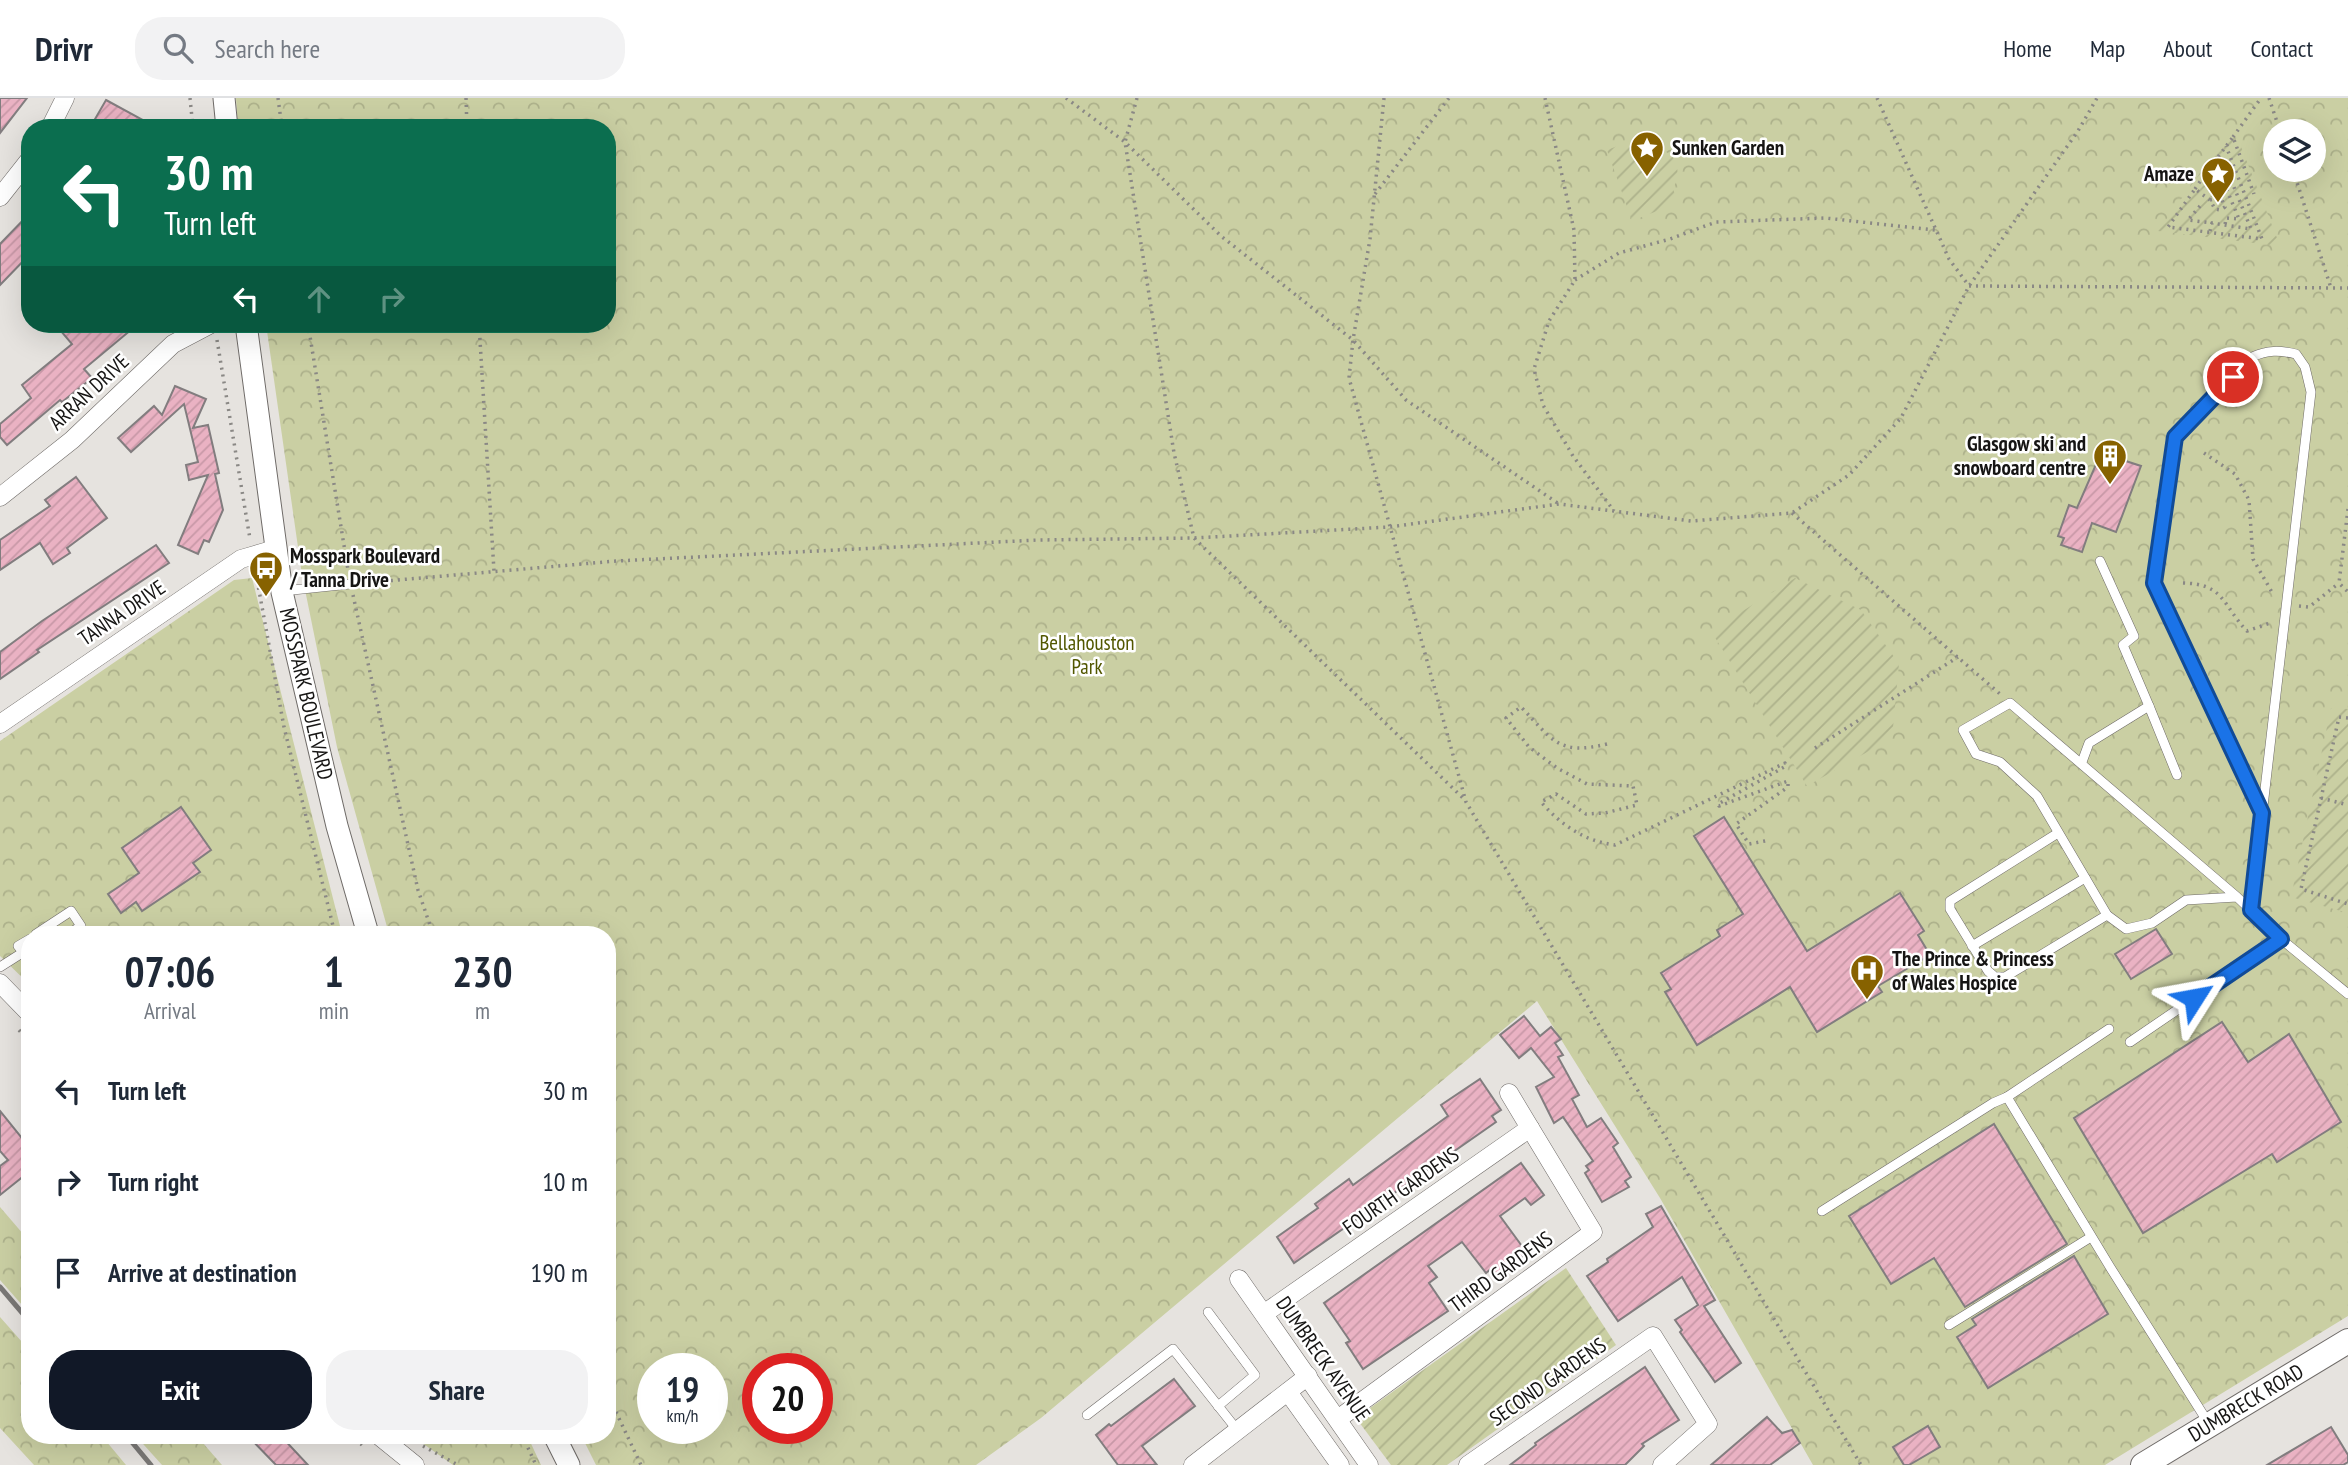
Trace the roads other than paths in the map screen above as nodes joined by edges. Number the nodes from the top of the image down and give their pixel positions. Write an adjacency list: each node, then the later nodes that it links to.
1 (65, 98): 3 (street)
2 (223, 98): 4 (street)
3 (54, 119)
4 (225, 119)
5 (21, 170): 6 (street)
6 (0, 197)
7 (194, 333): 9 (street, ARRAN DRIVE)
8 (248, 333): 10 (street, MOSSPARK BOULEVARD)
9 (0, 497)
10 (275, 549): 13 (street, MOSSPARK BOULEVARD); 15 (street, TANNA DRIVE)
11 (2100, 561): 14 (lane)
12 (350, 584): 13 (lane)
13 (282, 592): 26 (street, MOSSPARK BOULEVARD)
14 (2149, 706): 16 (lane); 17 (lane)
15 (0, 724)
16 (2082, 762): 19 (lane); 21 (lane)
17 (2177, 775)
18 (2262, 813): 18 (lane); 22 (lane)
19 (2057, 833): 20 (lane); 28 (lane)
20 (2085, 878): 23 (lane); 28 (lane)
21 (2237, 897): 22 (lane); 23 (lane)
22 (2251, 910): 27 (lane)
23 (2108, 915): 28 (lane)
24 (48, 926): 25 (lane)
25 (81, 926)
26 (366, 926)
27 (2281, 939): 32 (lane); 35 (lane)
28 (1972, 947)
29 (21, 954): 30 (lane)
30 (0, 967)
31 (0, 983): 33 (street)
32 (2348, 994)
33 (21, 1005)
34 (2109, 1029): 37 (lane)
35 (2130, 1042)
36 (1509, 1093): 38 (street)
37 (2007, 1097): 39 (lane); 40 (lane)
38 (1530, 1128): 43 (street, FOURTH GARDENS); 50 (street, THIRD GARDENS)
39 (1822, 1211)
40 (2091, 1237): 44 (lane); 51 (lane)
41 (1239, 1279): 43 (street, DUMBRECK AVENUE)
42 (1208, 1312): 48 (lane)
43 (1265, 1313): 46 (street, DUMBRECK AVENUE)
44 (1948, 1325)
45 (2348, 1341): 51 (main road, DUMBRECK ROAD)
46 (1308, 1376): 47 (street); 50 (street, DUMBRECK AVENUE)
47 (1288, 1392): 52 (street); 58 (street)
48 (1218, 1406): 49 (lane); 52 (lane)
49 (1087, 1415)
50 (1338, 1419): 59 (street, DUMBRECK AVENUE)
51 (2209, 1425): 62 (main road, DUMBRECK ROAD)
52 (1238, 1431): 57 (street)
53 (389, 1444): 55 (street)
54 (558, 1444): 56 (street)
55 (415, 1465)
56 (569, 1465)
57 (1193, 1465)
58 (1340, 1465)
59 (1369, 1465)
60 (1468, 1465): 61 (street, SECOND GARDENS)
61 (1662, 1465)
62 (2143, 1465)

